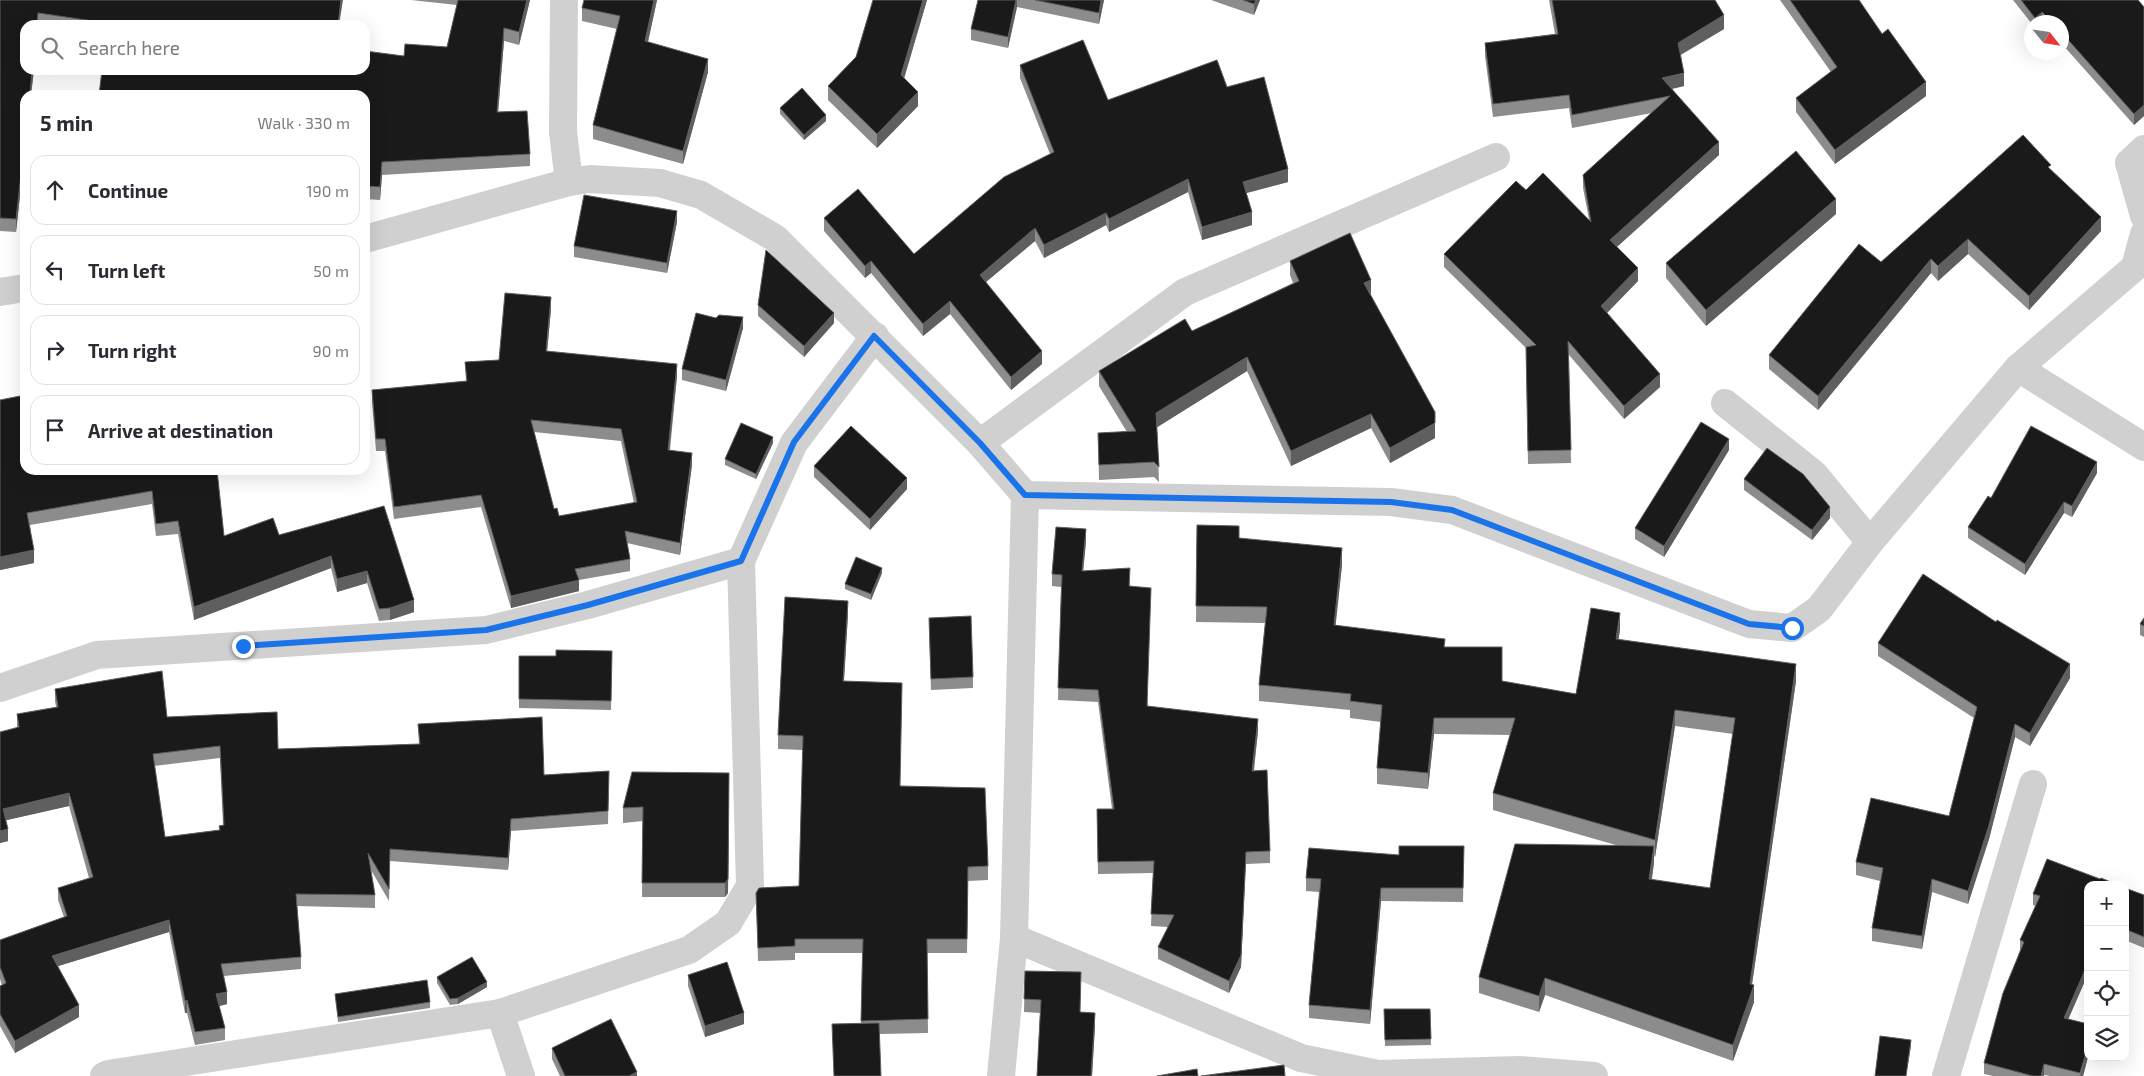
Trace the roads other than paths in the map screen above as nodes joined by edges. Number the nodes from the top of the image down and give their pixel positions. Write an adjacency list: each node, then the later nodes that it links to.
1 (564, 0): 4 (street)
2 (2144, 149): 5 (street)
3 (1496, 157): 13 (street)
4 (569, 182): 7 (street); 10 (street)
5 (2144, 216)
6 (2144, 234): 11 (street)
7 (370, 238)
8 (20, 289): 9 (street)
9 (0, 292)
10 (874, 336): 13 (street); 17 (street)
11 (2018, 368): 14 (street); 16 (street)
12 (1725, 403): 16 (street)
13 (980, 443): 15 (street)
14 (2144, 447)
15 (1025, 495): 16 (street); 20 (street)
16 (1870, 542)
17 (741, 561): 18 (street); 21 (street)
18 (0, 688)
19 (2033, 784): 27 (street)
20 (1014, 938): 22 (street); 25 (street)
21 (500, 1012): 23 (street); 24 (street)
22 (1521, 1073): 26 (street)
23 (104, 1076)
24 (521, 1076)
25 (1001, 1076)
26 (1594, 1076)
27 (1946, 1076)

